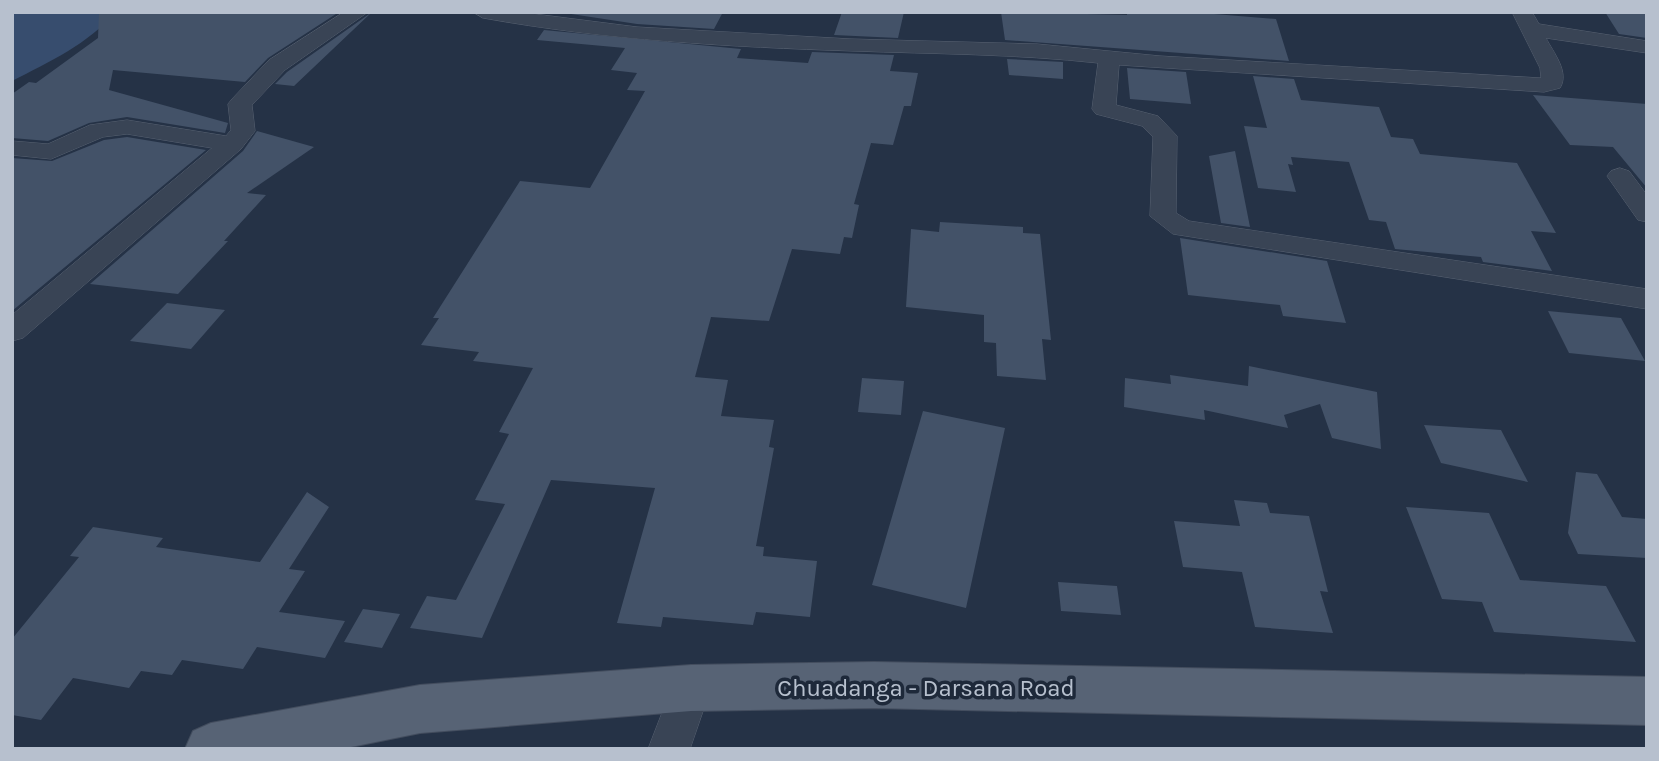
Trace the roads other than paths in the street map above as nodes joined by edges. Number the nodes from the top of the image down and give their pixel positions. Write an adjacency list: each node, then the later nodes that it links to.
1 (358, 12): 6 (street)
2 (482, 12): 5 (street)
3 (1526, 21): 4 (street); 5 (street)
4 (1647, 47)
5 (1109, 59): 10 (street)
6 (232, 144): 7 (street); 11 (street)
7 (12, 148)
8 (1620, 176): 9 (street)
9 (1647, 215)
10 (1647, 299)
11 (12, 331)
12 (691, 688): 13 (main road, Chuadanga - Darsana Road); 14 (main road, Chuadanga - Darsana Road); 15 (street)
13 (1647, 701)
14 (211, 749)
15 (669, 749)

